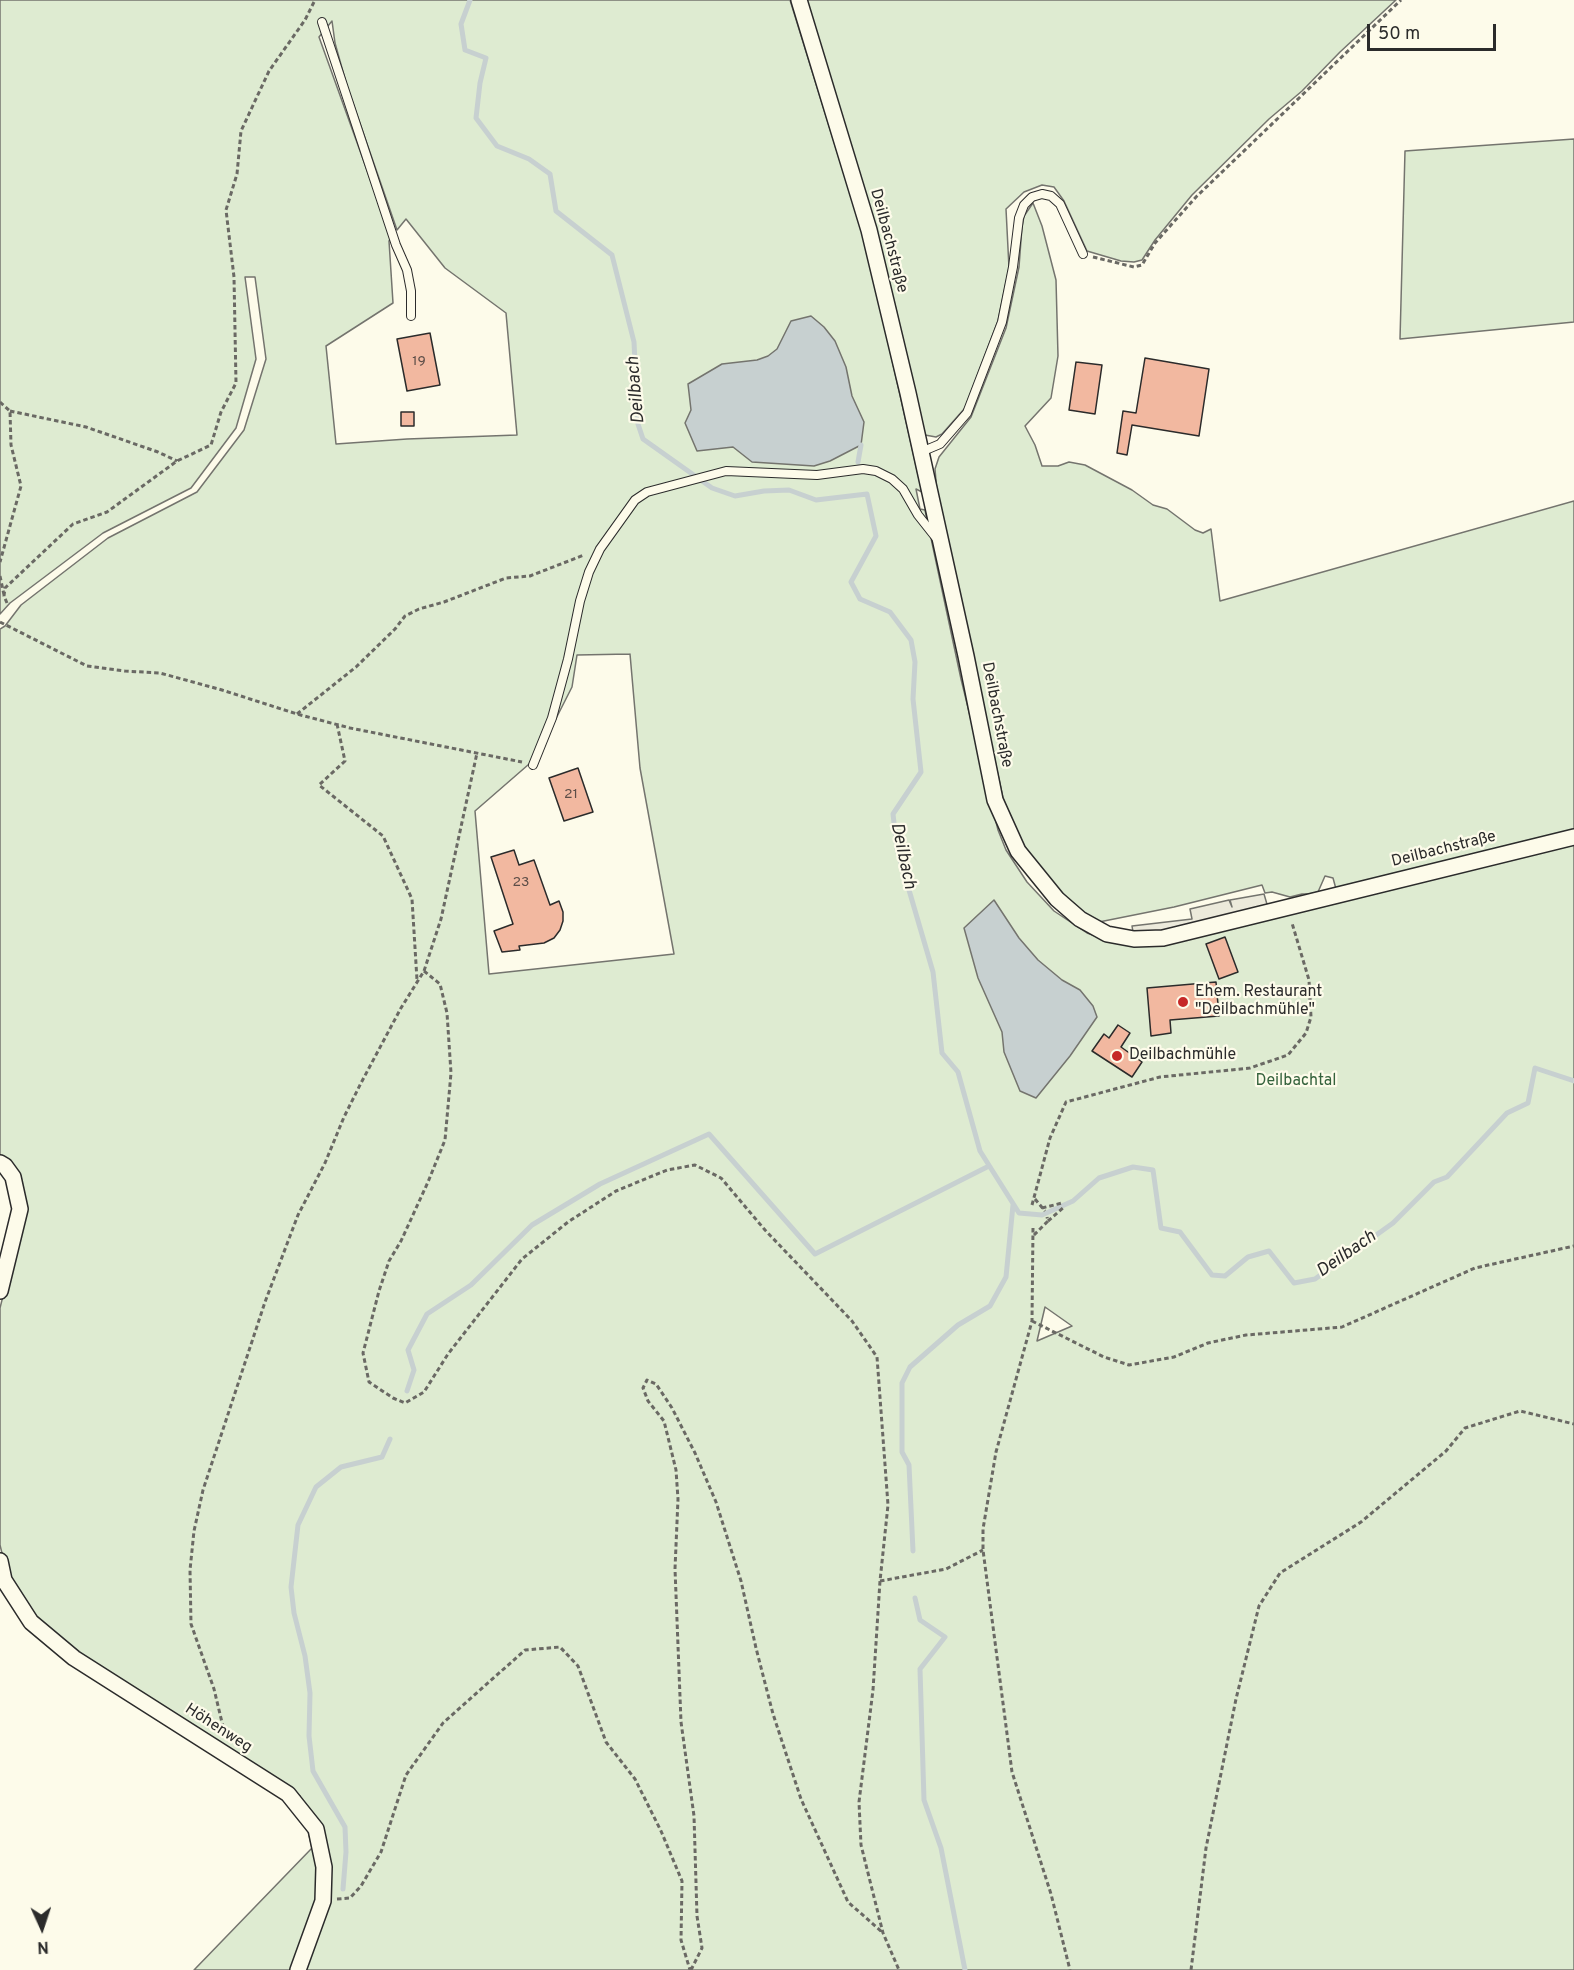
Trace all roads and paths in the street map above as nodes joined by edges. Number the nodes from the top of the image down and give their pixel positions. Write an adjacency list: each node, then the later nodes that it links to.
1 (315, 0): 10 (path)
2 (799, 0): 9 (street, Deilbachstraße)
3 (1401, 0): 5 (path)
4 (322, 22): 6 (lane)
5 (1083, 254): 9 (lane)
6 (411, 316)
7 (0, 402): 8 (path)
8 (10, 411): 10 (path); 13 (path)
9 (920, 453): 11 (street, Deilbachstraße)
10 (177, 461): 15 (path)
11 (940, 543): 12 (lane); 23 (street, Deilbachstraße)
12 (600, 549): 18 (path); 21 (lane)
13 (0, 562)
14 (0, 576): 15 (path)
15 (4, 596): 16 (path)
16 (7, 603)
17 (0, 622): 18 (path)
18 (297, 714): 19 (path)
19 (337, 724): 20 (path); 25 (path)
20 (477, 753): 21 (path); 24 (path)
21 (533, 765)
22 (1574, 837): 23 (street, Deilbachstraße)
23 (1287, 907): 27 (path)
24 (424, 971): 25 (path); 39 (path)
25 (417, 981): 40 (path)
26 (0, 1163): 34 (street)
27 (1034, 1198): 28 (path); 29 (path)
28 (1062, 1203)
29 (1032, 1205)
30 (1063, 1208): 32 (path)
31 (1033, 1228): 32 (path)
32 (1032, 1236): 35 (path)
33 (1574, 1246): 35 (path)
34 (0, 1291)
35 (1032, 1321): 37 (path)
36 (1574, 1424): 47 (path)
37 (982, 1550): 39 (path); 46 (path)
38 (0, 1561): 40 (street, Höhenweg)
39 (880, 1581): 42 (path)
40 (235, 1762): 41 (street, Höhenweg)
41 (323, 1901): 43 (street, Höhenweg); 44 (path)
42 (883, 1933): 44 (path); 45 (path)
43 (298, 1970)
44 (690, 1970)
45 (899, 1970)
46 (1070, 1970)
47 (1191, 1970)

